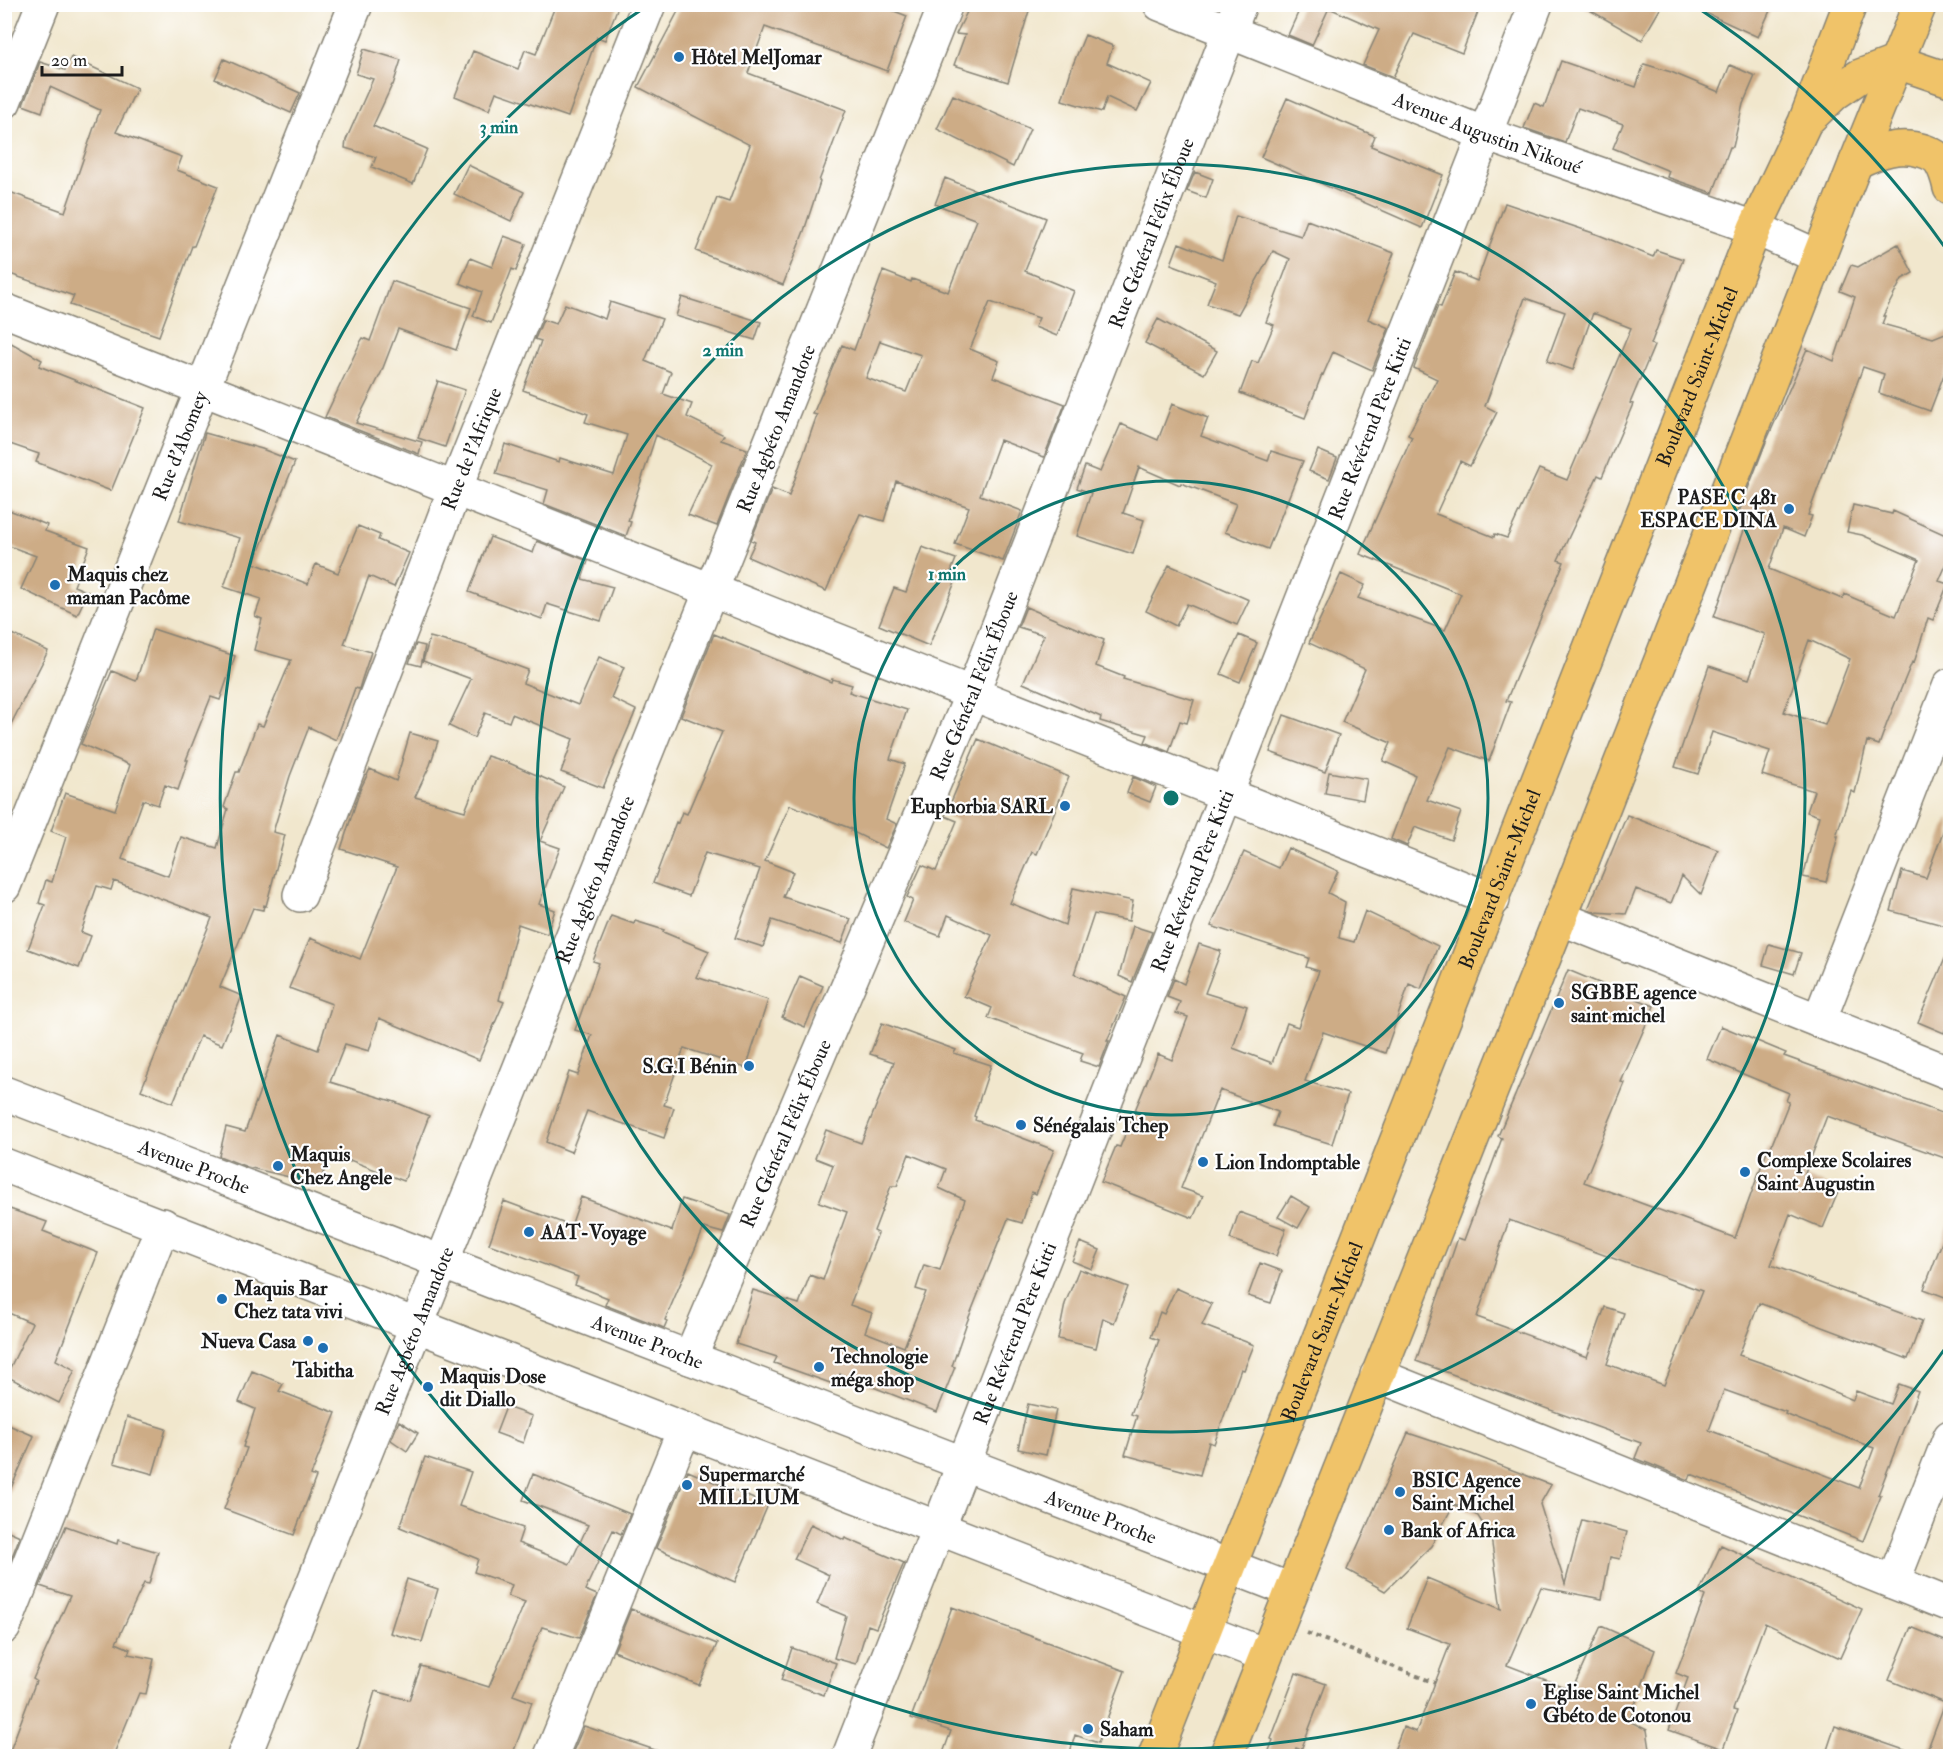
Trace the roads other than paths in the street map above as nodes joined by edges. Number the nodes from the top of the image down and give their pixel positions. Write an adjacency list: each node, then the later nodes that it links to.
1 (43, 4): 12 (street)
2 (357, 4): 20 (street, Rue d'Abomey)
3 (649, 4): 21 (street, Rue de l'Afrique)
4 (946, 4): 22 (street, Rue Agbéto Amandote)
5 (1160, 4): 9 (street, Avenue Augustin Nikoué)
6 (1536, 4): 14 (street, Rue Révérend Père Kitti)
7 (1850, 4): 13 (main road, Boulevard Saint-Michel)
8 (1920, 4): 10 (main road)
9 (1234, 18): 14 (street, Avenue Augustin Nikoué); 24 (street, Rue Général Félix Éboue)
10 (1897, 62): 11 (main road); 13 (main road); 15 (main road)
11 (1950, 80)
12 (4, 102)
13 (1805, 122): 17 (main road, Boulevard Saint-Michel)
14 (1485, 134): 17 (street, Avenue Augustin Nikoué); 25 (street, Rue Révérend Père Kitti)
15 (1856, 162): 16 (main road); 18 (main road)
16 (1950, 188)
17 (1755, 228): 18 (street, Avenue Augustin Nikoué); 28 (main road, Boulevard Saint-Michel)
18 (1819, 258): 29 (main road)
19 (4, 310): 20 (street)
20 (203, 389): 21 (street); 26 (street, Rue d'Abomey)
21 (455, 489): 22 (street); 27 (street, Rue de l'Afrique)
22 (711, 590): 24 (street); 35 (street, Rue Agbéto Amandote)
23 (1950, 685): 30 (street)
24 (972, 694): 25 (street); 37 (street, Rue Général Félix Éboue)
25 (1226, 795): 28 (street); 41 (street, Rue Révérend Père Kitti)
26 (4, 886)
27 (300, 895)
28 (1493, 900): 43 (main road, Boulevard Saint-Michel)
29 (1560, 918): 30 (street); 38 (main road)
30 (1819, 1021): 31 (street)
31 (1950, 1073)
32 (4, 1093): 35 (street, Avenue Proche)
33 (4, 1165): 34 (street)
34 (163, 1225): 36 (street); 47 (street)
35 (442, 1262): 36 (street, Rue Agbéto Amandote); 37 (street, Avenue Proche)
36 (417, 1324): 39 (street); 50 (street, Rue Agbéto Amandote)
37 (690, 1358): 41 (street, Avenue Proche)
38 (1377, 1375): 44 (street); 45 (main road)
39 (684, 1430): 42 (street); 51 (street)
40 (1950, 1437): 44 (street)
41 (963, 1463): 42 (street, Rue Révérend Père Kitti); 43 (street, Avenue Proche)
42 (938, 1528): 48 (street); 52 (street, Rue Révérend Père Kitti)
43 (1230, 1567): 45 (street, Avenue Proche); 48 (main road, Boulevard Saint-Michel)
44 (1893, 1582): 46 (street)
45 (1291, 1590): 49 (main road)
46 (1950, 1605)
47 (4, 1627)
48 (1204, 1632): 49 (street); 53 (main road, Boulevard Saint-Michel)
49 (1265, 1656): 54 (main road)
50 (244, 1756)
51 (551, 1756)
52 (849, 1756)
53 (1155, 1756)
54 (1226, 1756)

